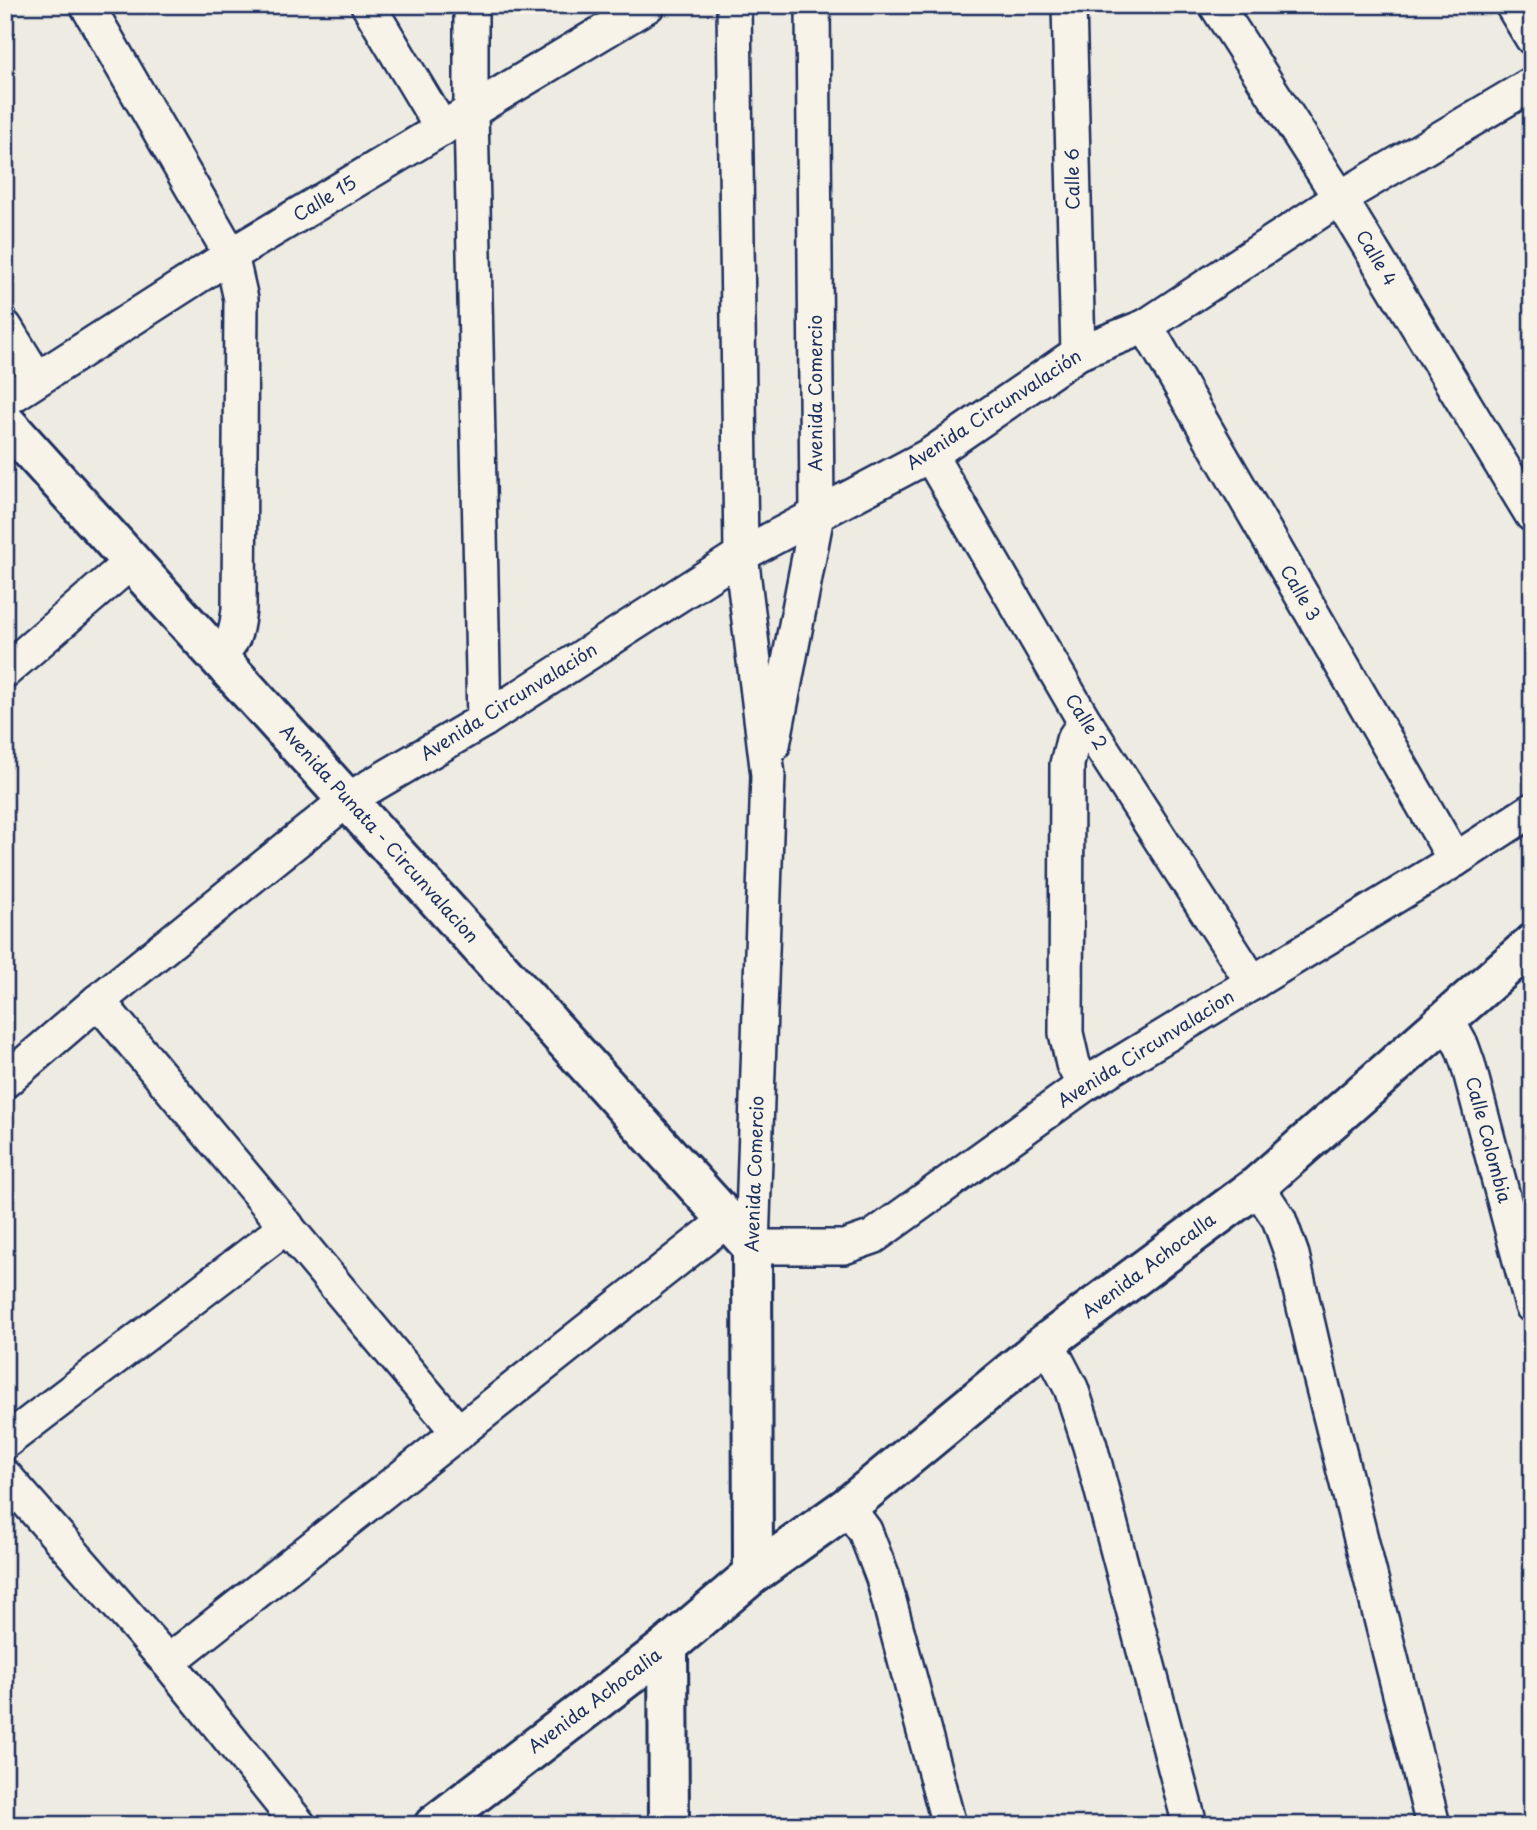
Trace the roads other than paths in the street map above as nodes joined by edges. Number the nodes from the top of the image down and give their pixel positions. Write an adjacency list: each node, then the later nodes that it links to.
1 (87, 5): 15 (street)
2 (368, 5): 13 (street)
3 (471, 5): 12 (street)
4 (648, 5): 12 (street, Calle 15)
5 (734, 5): 25 (street, Avenida Comercio)
6 (813, 5): 23 (street, Avenida Comercio)
7 (1069, 5): 18 (street, Calle 6)
8 (1216, 5): 14 (street, Calle 4)
9 (1512, 5): 10 (street)
10 (1532, 38)
11 (1532, 84): 14 (street, Avenida Circunvalación)
12 (471, 113): 13 (street, Calle 15); 29 (street)
13 (442, 129): 15 (street, Calle 15)
14 (1340, 198): 16 (street, Avenida Circunvalación); 24 (street, Calle 4)
15 (231, 255): 19 (street, Calle 15); 27 (street)
16 (1146, 326): 18 (street, Avenida Circunvalación); 34 (street, Calle 3)
17 (5, 327): 19 (street)
18 (1077, 353): 22 (street, Avenida Circunvalación)
19 (37, 379): 20 (street, Calle 15)
20 (5, 400)
21 (5, 422): 26 (street, Avenida Punata - Circunvalacion)
22 (930, 456): 23 (street, Avenida Circunvalación); 30 (street, Calle 2)
23 (817, 515): 25 (street, Avenida Circunvalación); 31 (street, Avenida Comercio)
24 (1532, 515)
25 (741, 555): 29 (street, Avenida Circunvalación); 31 (street, Avenida Comercio)
26 (132, 561): 27 (street, Avenida Punata - Circunvalacion); 28 (street)
27 (217, 656): 32 (street, Avenida Punata - Circunvalacion)
28 (5, 671)
29 (484, 720): 32 (street, Avenida Circunvalación)
30 (1085, 722): 36 (street, Calle 2); 40 (street)
31 (768, 775): 43 (street, Avenida Comercio)
32 (347, 800): 37 (street, Avenida Circunvalación); 43 (street, Avenida Punata - Circunvalacion)
33 (1532, 810): 34 (street, Avenida Circunvalacion)
34 (1455, 860): 36 (street, Avenida Circunvalacion)
35 (1532, 944): 38 (street, Avenida Achocalla)
36 (1253, 983): 40 (street, Avenida Circunvalacion)
37 (98, 1001): 39 (street, Avenida Circunvalación); 42 (street)
38 (1446, 1018): 41 (street, Avenida Achocalla); 44 (street, Calle Colombia)
39 (5, 1081)
40 (1084, 1085): 43 (street, Avenida Circunvalacion)
41 (1257, 1186): 45 (street, Avenida Achocalla); 58 (street)
42 (286, 1226): 46 (street); 47 (street)
43 (740, 1233): 46 (street); 50 (street, Avenida Comercio)
44 (1532, 1306)
45 (1047, 1342): 49 (street, Avenida Achocalla); 57 (street)
46 (459, 1433): 52 (street)
47 (5, 1441)
48 (5, 1476): 52 (street)
49 (847, 1507): 50 (street, Avenida Achocalla); 56 (street)
50 (753, 1573): 51 (street, Avenida Achocalia)
51 (668, 1646): 53 (street, Avenida Achocalia); 55 (street)
52 (168, 1662): 54 (street)
53 (440, 1823)
54 (299, 1825)
55 (669, 1825)
56 (949, 1825)
57 (1190, 1825)
58 (1433, 1825)

